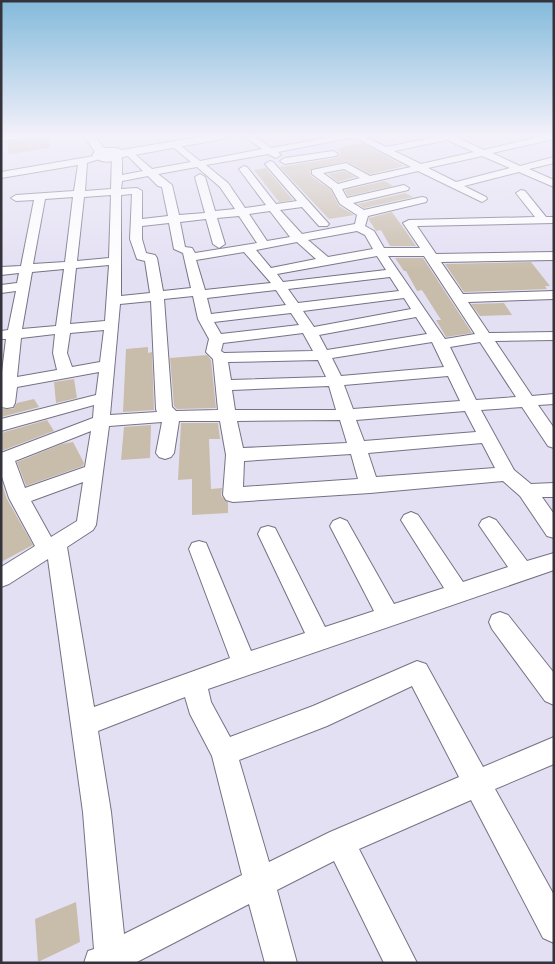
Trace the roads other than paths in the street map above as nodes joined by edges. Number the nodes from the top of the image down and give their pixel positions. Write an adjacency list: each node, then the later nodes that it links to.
1 (47, 181): 21 (street)
2 (80, 181): 22 (street)
3 (116, 181): 17 (street)
4 (129, 181): 17 (street)
5 (159, 181): 16 (street)
6 (179, 181): 16 (street)
7 (192, 181): 30 (street)
8 (220, 181): 29 (street)
9 (257, 181): 28 (street)
10 (270, 181): 27 (street)
11 (328, 181): 19 (street)
12 (364, 181): 19 (street)
13 (389, 181): 20 (street)
14 (447, 181): 18 (street)
15 (470, 181): 18 (street)
16 (162, 184): 31 (street)
17 (116, 185): 22 (street); 34 (street); 44 (street)
18 (455, 185): 25 (street)
19 (336, 187): 26 (street)
20 (404, 188): 26 (street); 33 (street)
21 (44, 192): 22 (street); 24 (street); 47 (street)
22 (78, 194): 46 (street)
23 (521, 194): 32 (street)
24 (16, 198)
25 (482, 199)
26 (344, 202): 33 (street)
27 (305, 203): 28 (street); 35 (street)
28 (274, 208): 29 (street); 36 (street)
29 (242, 212): 30 (street); 38 (street)
30 (211, 216): 31 (street); 37 (street)
31 (174, 220): 34 (street); 42 (street)
32 (548, 220): 41 (street)
33 (361, 221): 36 (street); 40 (street)
34 (136, 222): 57 (street)
35 (323, 224)
36 (299, 238): 38 (street); 45 (street)
37 (219, 244)
38 (264, 245): 39 (street)
39 (247, 248): 42 (street); 49 (street)
40 (380, 252): 41 (street); 45 (street); 50 (street)
41 (430, 255): 43 (street); 58 (street)
42 (191, 257): 54 (street)
43 (553, 257)
44 (115, 261): 46 (street); 59 (street)
45 (326, 262): 49 (street)
46 (70, 265): 47 (street); 64 (street)
47 (27, 269): 48 (street); 51 (street)
48 (1, 271)
49 (269, 272): 52 (street)
50 (394, 273): 52 (street); 55 (street)
51 (24, 286): 53 (street); 66 (street)
52 (280, 286): 54 (street); 60 (street)
53 (1, 289)
54 (200, 293): 57 (street); 62 (street)
55 (407, 294): 60 (street); 61 (street)
56 (554, 295): 58 (street)
57 (158, 296): 59 (street); 85 (street)
58 (459, 298): 68 (street)
59 (114, 301): 63 (street)
60 (295, 308): 62 (street); 65 (street)
61 (419, 312): 65 (street); 70 (street)
62 (206, 319): 69 (street)
63 (111, 325): 64 (street); 73 (street)
64 (63, 330): 66 (street); 75 (street)
65 (309, 330): 69 (street); 71 (street)
66 (8, 334): 77 (street)
67 (554, 336): 68 (street)
68 (485, 337): 70 (street); 81 (street)
69 (216, 339): 72 (street)
70 (438, 341): 71 (street); 74 (street)
71 (322, 354): 72 (street); 76 (street)
72 (220, 358): 78 (street)
73 (106, 366): 75 (street); 79 (street)
74 (454, 371): 76 (street); 83 (street)
75 (66, 373): 77 (street)
76 (335, 381): 78 (street); 84 (street)
77 (5, 384): 82 (street)
78 (223, 385): 86 (street)
79 (102, 398): 87 (street); 88 (street)
80 (554, 399): 81 (street)
81 (526, 400): 83 (street); 90 (street)
82 (7, 403)
83 (470, 405): 84 (street); 89 (street)
84 (347, 415): 86 (street); 91 (street)
85 (172, 416): 86 (street); 87 (street); 92 (street)
86 (227, 416): 93 (street)
87 (101, 421): 94 (street); 95 (street)
88 (1, 425)
89 (486, 437): 91 (street); 96 (street)
90 (554, 442)
91 (358, 448): 93 (street); 97 (street)
92 (165, 453)
93 (235, 455): 97 (street)
94 (3, 459): 100 (street)
95 (92, 472): 100 (street); 106 (street)
96 (507, 474): 97 (street); 99 (street)
97 (370, 486)
98 (554, 490): 99 (street)
99 (528, 491): 104 (street)
100 (19, 498): 106 (street)
101 (410, 520): 111 (street)
102 (489, 524): 109 (street)
103 (340, 526): 112 (street)
104 (554, 530)
105 (268, 534): 114 (street)
106 (51, 546): 110 (street); 118 (street)
107 (199, 549): 115 (street)
108 (554, 561): 109 (street)
109 (522, 570): 111 (street)
110 (1, 578)
111 (458, 592): 112 (street)
112 (388, 616): 114 (street)
113 (500, 622): 117 (street)
114 (319, 639): 115 (street)
115 (244, 664): 116 (street)
116 (194, 681): 118 (street); 120 (street)
117 (554, 693)
118 (84, 722): 125 (street)
119 (554, 750): 121 (street)
120 (224, 753): 121 (street); 123 (street)
121 (475, 782): 122 (street); 124 (street)
122 (340, 842): 123 (street); 127 (street)
123 (259, 881): 125 (street); 126 (street)
124 (554, 927)
125 (107, 961)
126 (281, 963)
127 (401, 963)

